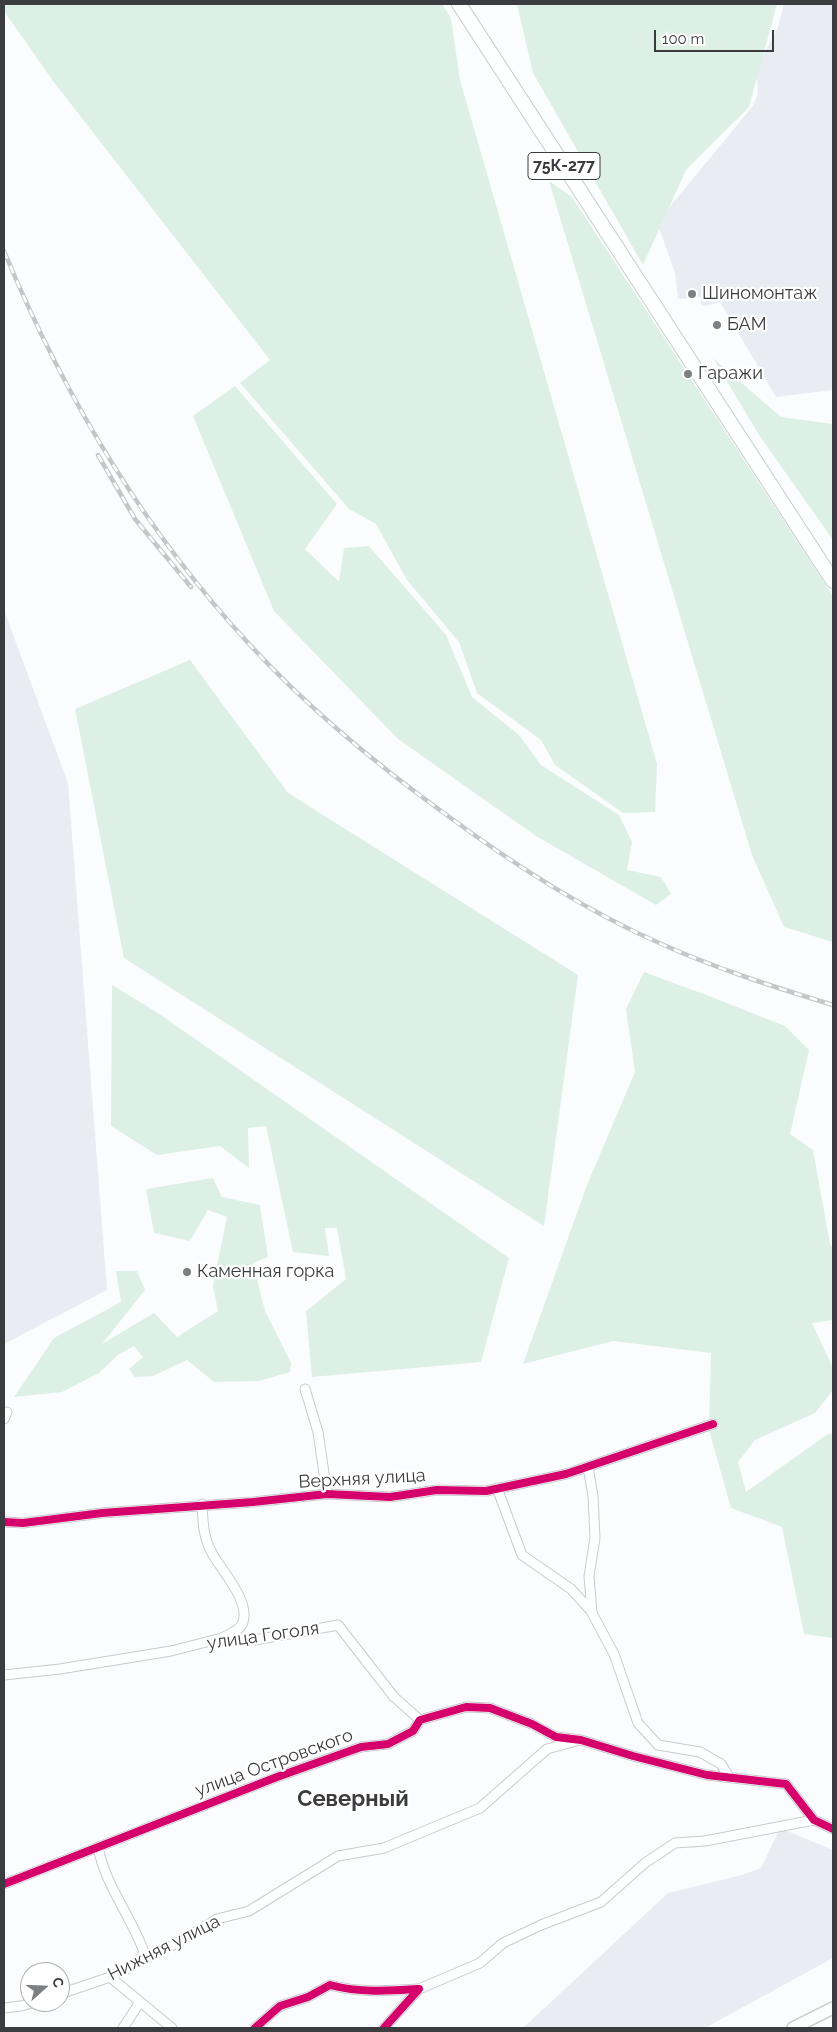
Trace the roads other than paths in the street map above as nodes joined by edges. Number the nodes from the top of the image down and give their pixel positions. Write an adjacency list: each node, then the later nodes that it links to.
1 (459, 4): 2 (main road, 75К-277)
2 (833, 581)
3 (305, 1389): 7 (street)
4 (712, 1424): 5 (street, Верхняя улица)
5 (588, 1467): 6 (street, Верхняя улица); 10 (street)
6 (497, 1488): 7 (street, Верхняя улица); 10 (street)
7 (327, 1494): 8 (street, Верхняя улица)
8 (202, 1504): 9 (street, Верхняя улица); 11 (street)
9 (4, 1522)
10 (592, 1613): 15 (street)
11 (222, 1638): 12 (street, улица Гоголя); 13 (street, улица Гоголя)
12 (4, 1675)
13 (420, 1720): 14 (street, улица Островского); 18 (street, улица Островского)
14 (581, 1740): 15 (street, улица Островского); 20 (street, Нижняя улица)
15 (729, 1777): 16 (street, улица Островского)
16 (814, 1820): 17 (street); 22 (street)
17 (833, 1829)
18 (98, 1848): 19 (street, улица Островского); 20 (street)
19 (4, 1884)
20 (139, 1962): 21 (street, Нижняя улица)
21 (110, 1977): 23 (street, Нижняя улица); 24 (street)
22 (419, 1989): 30 (street); 31 (street)
23 (70, 1991)
24 (140, 2002): 28 (street); 29 (street)
25 (20, 2006): 26 (street)
26 (4, 2008)
27 (833, 2008): 32 (street)
28 (123, 2028)
29 (172, 2028)
30 (254, 2028)
31 (384, 2028)
32 (793, 2028)

